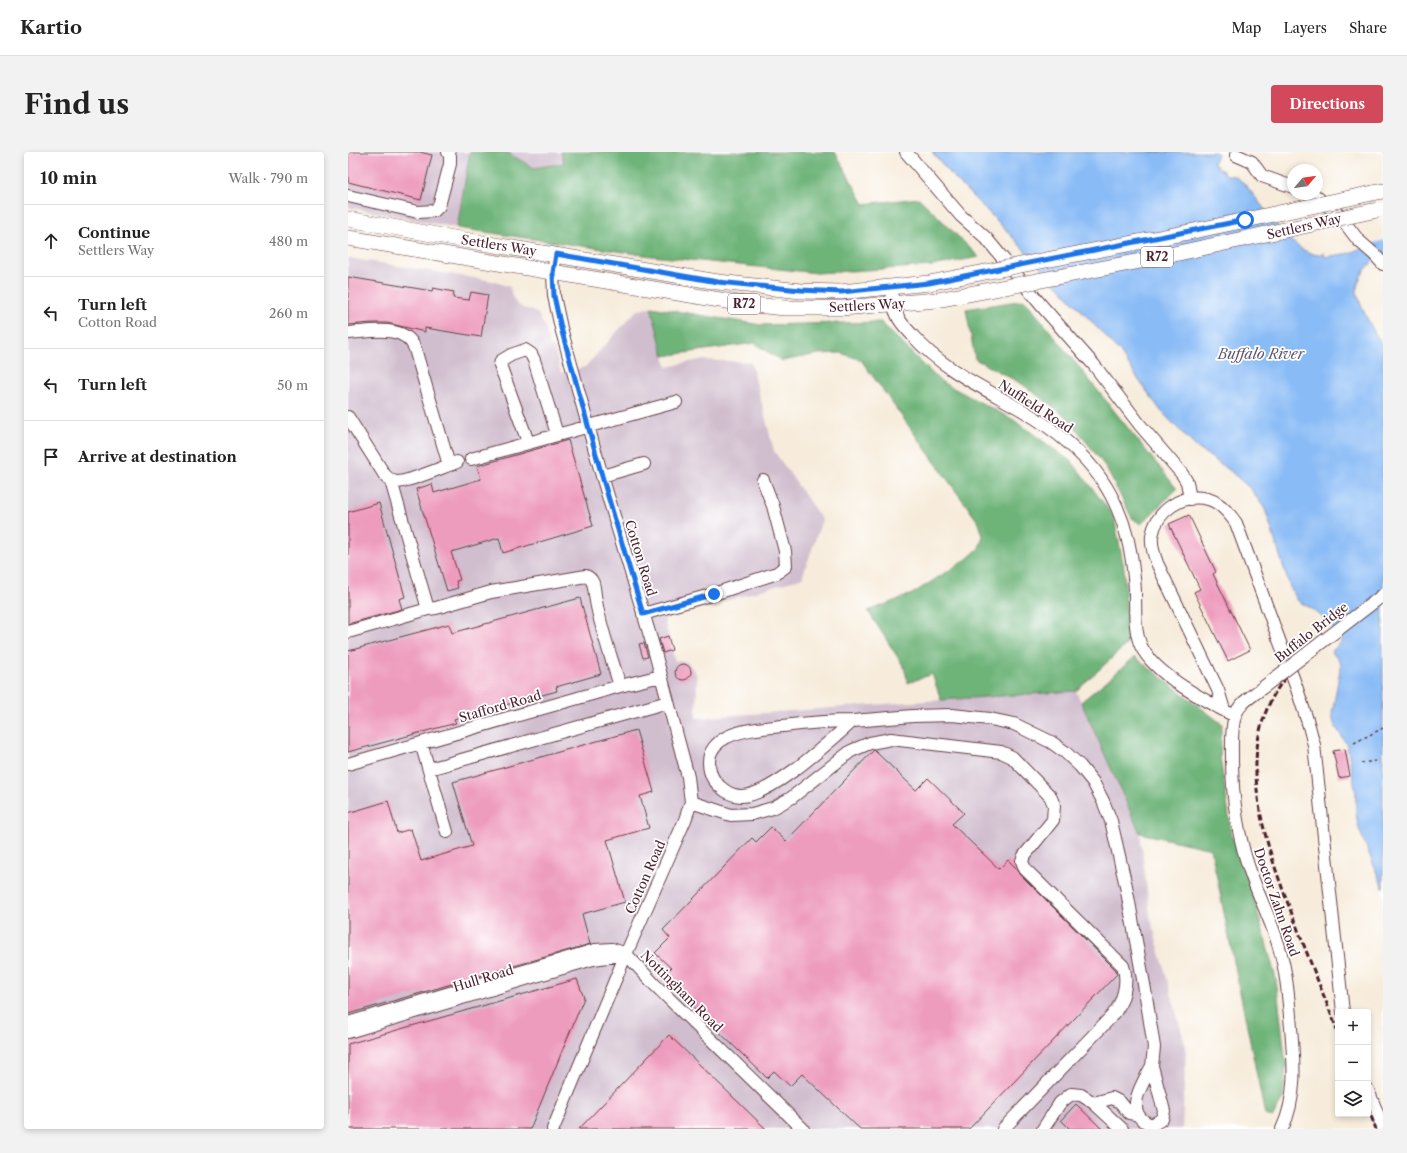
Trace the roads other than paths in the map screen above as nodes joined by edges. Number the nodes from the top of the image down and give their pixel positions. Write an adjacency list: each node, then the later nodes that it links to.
1 (448, 152): 6 (street)
2 (906, 152): 27 (street)
3 (1236, 156): 4 (street)
4 (1287, 185)
5 (1378, 192): 14 (main road, Settlers Way / R72, bridge)
6 (348, 196)
7 (1320, 200): 12 (street)
8 (1380, 210): 15 (main road, Settlers Way / R72, bridge)
9 (348, 219): 11 (main road, Settlers Way / R72)
10 (348, 238): 13 (main road, Settlers Way / R72)
11 (556, 254): 13 (street, Cotton Road); 14 (main road, Settlers Way / R72)
12 (1382, 262)
13 (553, 273): 15 (main road, Settlers Way / R72); 19 (street, Cotton Road)
14 (891, 288): 15 (street, Nuffield Road)
15 (893, 304): 35 (street, Nuffield Road)
16 (348, 333): 26 (street)
17 (676, 402): 19 (street)
18 (348, 417): 26 (street)
19 (588, 426): 20 (street); 24 (street, Cotton Road)
20 (557, 434): 21 (street); 21 (street)
21 (528, 442): 22 (street)
22 (471, 459)
23 (644, 464): 24 (street)
24 (602, 476): 30 (street, Cotton Road)
25 (763, 480): 30 (street)
26 (391, 481): 29 (street)
27 (1190, 499): 35 (street); 43 (street)
28 (1383, 595): 35 (street, Buffalo Bridge, bridge)
29 (428, 609): 31 (street); 33 (street)
30 (643, 614): 32 (street, Cotton Road)
31 (348, 632)
32 (661, 676): 33 (street, Stafford Road); 34 (street, Cotton Road)
33 (620, 686): 37 (street, Stafford Road)
34 (668, 702): 39 (street); 40 (street, Cotton Road)
35 (1229, 713): 56 (street, Doctor Zahn Road)
36 (853, 721): 36 (street); 46 (street)
37 (421, 743): 38 (street, Stafford Road); 39 (street)
38 (348, 764)
39 (429, 769): 41 (street)
40 (691, 802): 42 (street, Cotton Road); 53 (street)
41 (447, 832)
42 (626, 954): 44 (street); 45 (street, Hull Road); 51 (street, Nottingham Road); 52 (street, Nottingham Road)
43 (1343, 1009)
44 (348, 1023)
45 (348, 1032)
46 (1152, 1066): 49 (street); 49 (street)
47 (1371, 1098): 50 (street)
48 (1094, 1103): 49 (street); 54 (street); 55 (street)
49 (1138, 1116)
50 (1383, 1128)
51 (553, 1129)
52 (803, 1129)
53 (1003, 1129)
54 (1043, 1129)
55 (1122, 1129)
56 (1282, 1129)

